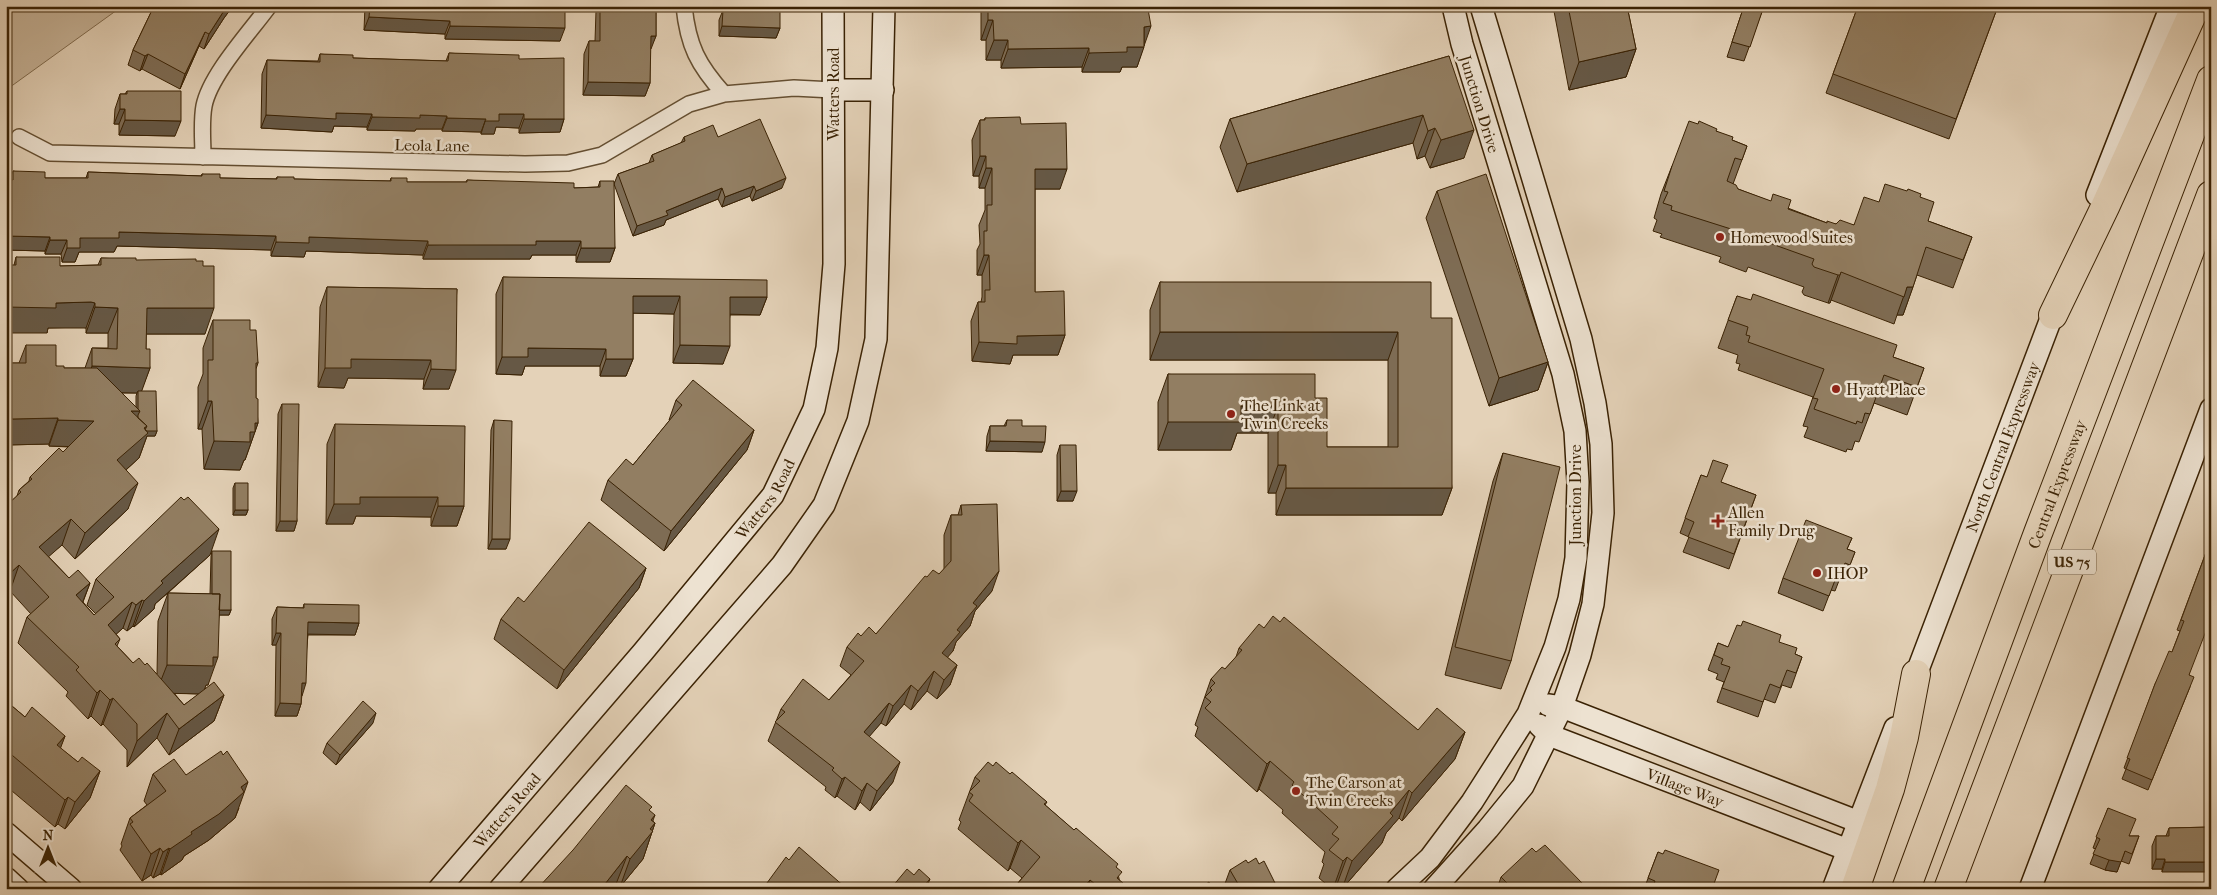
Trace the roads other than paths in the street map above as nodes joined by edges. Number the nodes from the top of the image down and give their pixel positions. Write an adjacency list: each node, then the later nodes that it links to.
1 (269, 6): 14 (street)
2 (684, 6): 12 (street)
3 (833, 6): 10 (main road, Watters Road)
4 (884, 6): 11 (main road)
5 (1453, 6): 20 (main road, Junction Drive)
6 (1481, 6): 19 (main road, Junction Drive)
7 (2171, 6): 16 (main road, North Central Expressway)
8 (2196, 6): 16 (highway)
9 (2211, 80): 35 (highway, Central Expressway / US 75)
10 (833, 90): 11 (main road); 12 (street, Leola Lane); 29 (main road, Watters Road)
11 (883, 90): 30 (main road)
12 (724, 94): 14 (street, Leola Lane)
13 (18, 137): 14 (street, Leola Lane)
14 (203, 157)
15 (2211, 195): 36 (highway, US 75)
16 (2053, 315): 18 (main road, North Central Expressway)
17 (2211, 409): 26 (main road)
18 (1916, 674): 22 (main road, North Central Expressway); 34 (highway)
19 (1562, 707): 20 (main road, Village Way); 21 (main road, Junction Drive); 22 (main road, Village Way)
20 (1530, 708): 21 (main road, Village Way); 31 (main road, Junction Drive)
21 (1549, 735): 24 (main road, Village Way); 32 (main road, Junction Drive)
22 (1859, 822): 24 (main road, North Central Expressway)
23 (6, 833): 28 (main road)
24 (1848, 850): 33 (main road, North Central Expressway)
25 (6, 878): 27 (main road)
26 (2035, 887)
27 (18, 889)
28 (71, 889)
29 (439, 889)
30 (500, 889)
31 (1397, 889)
32 (1434, 889)
33 (1833, 889)
34 (1855, 889)
35 (1906, 889)
36 (1948, 889)

